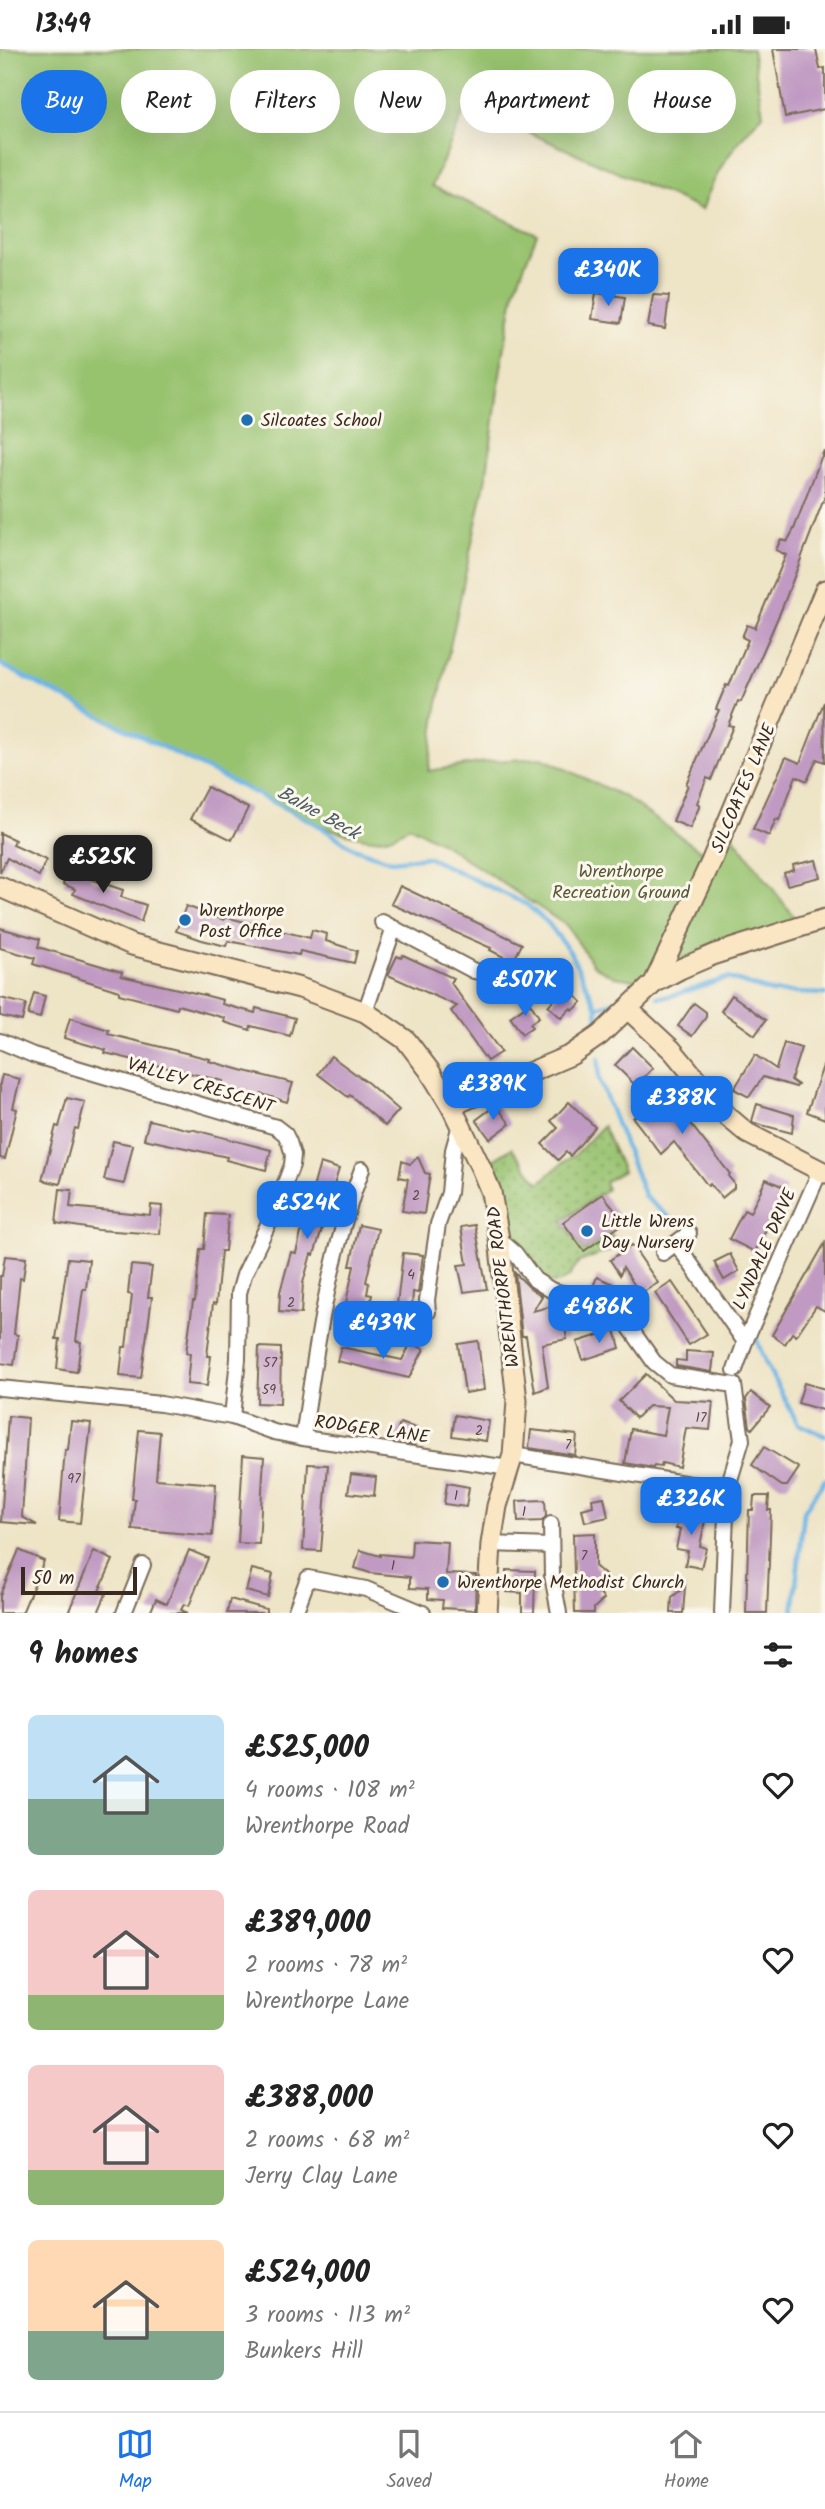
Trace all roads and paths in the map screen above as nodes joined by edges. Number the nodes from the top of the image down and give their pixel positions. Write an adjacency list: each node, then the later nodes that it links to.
1 (825, 590): 5 (street, SILCOATES LANE)
2 (0, 887): 7 (street, WRENTHORPE ROAD)
3 (825, 919): 5 (street)
4 (499, 970): 7 (street)
5 (654, 983): 6 (street)
6 (629, 1010): 9 (street); 12 (street)
7 (365, 1012): 9 (street, WRENTHORPE ROAD)
8 (0, 1041): 21 (street, VALLEY CRESCENT)
9 (451, 1106): 10 (street, WRENTHORPE ROAD)
10 (460, 1125): 14 (street, WRENTHORPE ROAD); 17 (street)
11 (362, 1169): 22 (street)
12 (822, 1172): 18 (street, LYNDALE DRIVE)
13 (689, 1233): 15 (street)
14 (499, 1239): 23 (street, WRENTHORPE ROAD); 24 (street)
15 (676, 1243): 16 (street); 18 (street, LYNDALE DRIVE)
16 (663, 1252)
17 (428, 1313)
18 (745, 1342): 19 (street, LYNDALE DRIVE)
19 (735, 1370)
20 (0, 1388): 21 (street)
21 (232, 1417): 22 (street, RODGER LANE)
22 (303, 1438): 23 (street, RODGER LANE)
23 (511, 1461): 24 (street, RODGER LANE); 26 (street, WRENTHORPE ROAD)
24 (727, 1490): 34 (street)
25 (551, 1524): 27 (street)
26 (491, 1544): 27 (street); 32 (street, WRENTHORPE ROAD)
27 (551, 1546): 33 (street)
28 (143, 1565): 29 (street)
29 (124, 1613)
30 (295, 1613): 31 (street)
31 (423, 1613)
32 (487, 1613)
33 (559, 1613)
34 (722, 1613)

